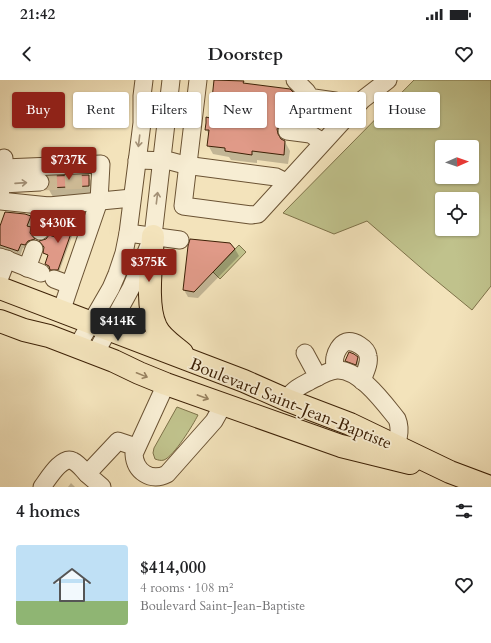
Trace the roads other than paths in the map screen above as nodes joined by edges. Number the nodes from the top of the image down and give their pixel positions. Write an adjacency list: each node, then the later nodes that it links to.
1 (144, 80): 11 (street, one-way to 11)
2 (171, 80): 12 (street)
3 (198, 80): 13 (street)
4 (295, 80): 6 (street)
5 (388, 80): 7 (street)
6 (307, 92)
7 (366, 97)
8 (336, 128): 10 (street)
9 (287, 132): 10 (street)
10 (323, 142): 16 (street)
11 (137, 160): 12 (street); 17 (street)
12 (162, 161): 13 (street); 23 (street, one-way to 12)
13 (188, 166): 16 (street); 16 (street)
14 (1, 177): 15 (street, one-way to 15); 19 (street)
15 (40, 182)
16 (286, 182)
17 (132, 198): 19 (street); 22 (street)
18 (0, 201): 20 (street)
19 (100, 201): 20 (street); 29 (street)
20 (49, 206): 21 (street)
21 (40, 231)
22 (128, 233): 23 (street); 32 (street)
23 (153, 236): 24 (street); 32 (street); 36 (highway)
24 (180, 240)
25 (34, 249): 27 (street)
26 (3, 258): 27 (street); 28 (street)
27 (41, 273): 29 (street)
28 (0, 278)
29 (70, 285): 31 (street)
30 (0, 288): 31 (highway, Boulevard Saint-Jean-Baptiste)
31 (61, 312): 32 (highway, Boulevard Saint-Jean-Baptiste)
32 (104, 320): 34 (street); 36 (highway, Boulevard Saint-Jean-Baptiste)
33 (0, 321): 34 (highway, Boulevard Saint-Jean-Baptiste)
34 (86, 350): 40 (highway, Boulevard Saint-Jean-Baptiste, one-way to 40)
35 (304, 352): 38 (street)
36 (194, 362): 41 (highway, Boulevard Saint-Jean-Baptiste)
37 (335, 370): 38 (street); 39 (street); 39 (street)
38 (318, 377): 41 (street)
39 (362, 381): 44 (street)
40 (166, 384): 42 (highway, Boulevard Saint-Jean-Baptiste, one-way to 42); 43 (street)
41 (287, 400): 44 (highway, Boulevard Saint-Jean-Baptiste)
42 (223, 405): 44 (highway, Boulevard Saint-Jean-Baptiste); 46 (street)
43 (136, 447): 45 (street); 46 (street)
44 (394, 452): 49 (highway, Boulevard Saint-Jean-Baptiste)
45 (87, 474): 47 (street); 48 (street)
46 (160, 482)
47 (42, 487)
48 (102, 487)
49 (490, 487)

